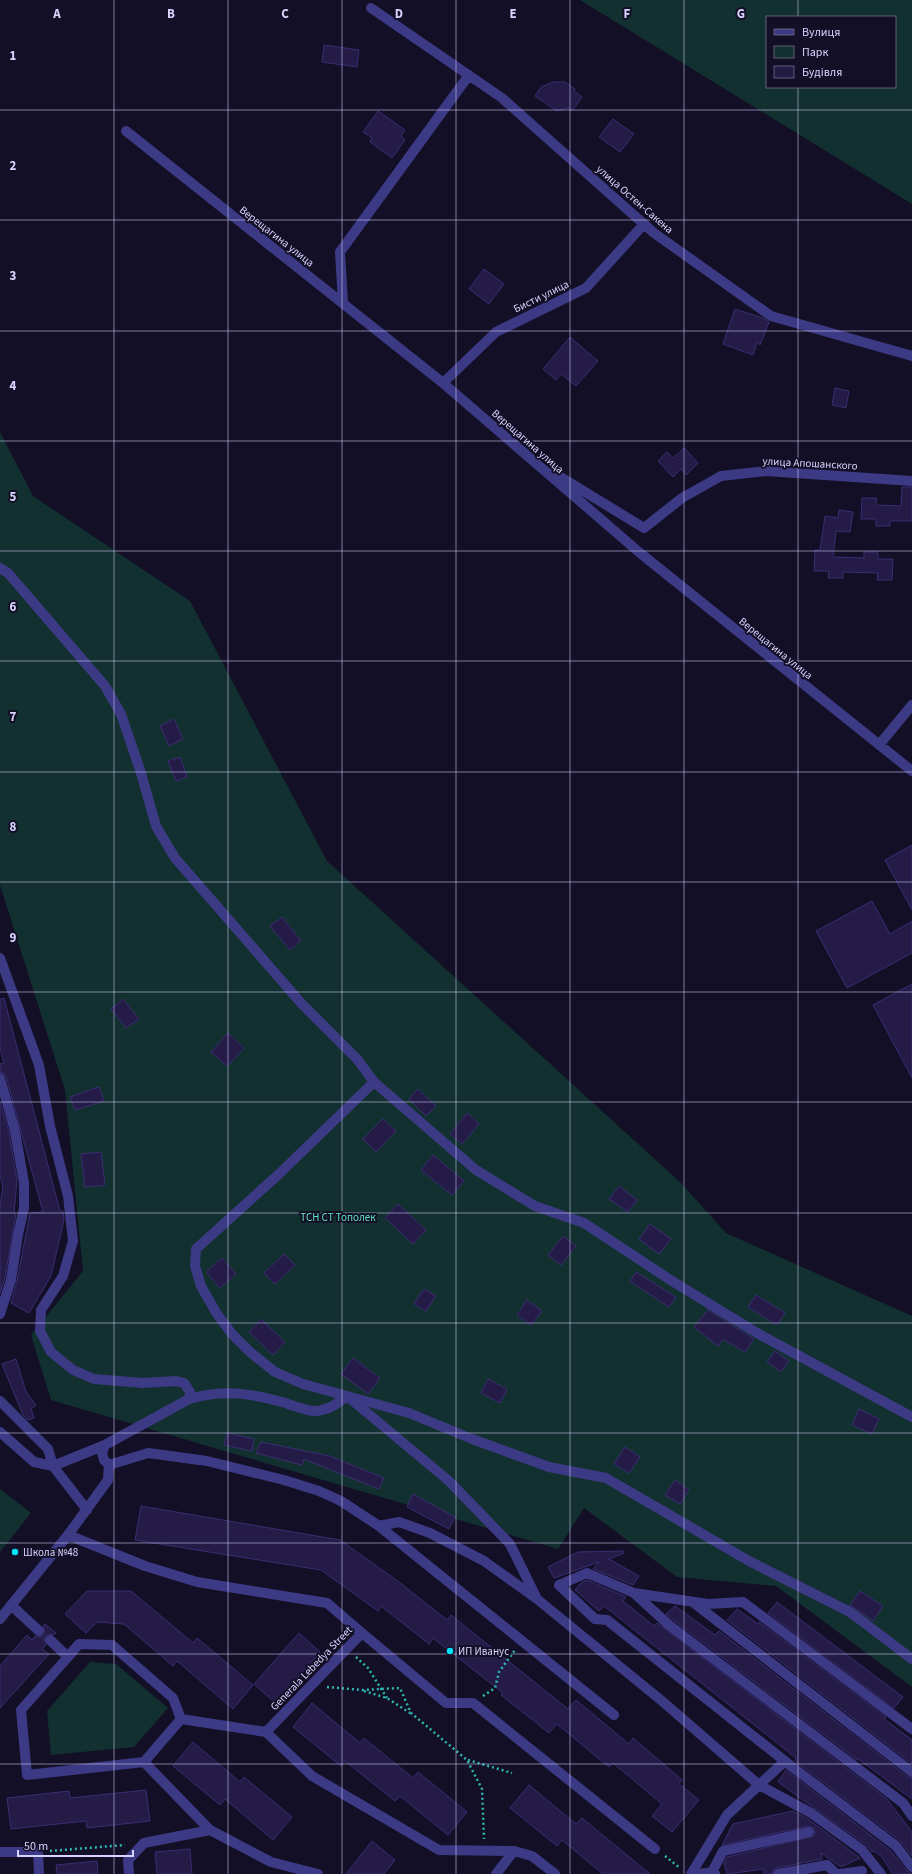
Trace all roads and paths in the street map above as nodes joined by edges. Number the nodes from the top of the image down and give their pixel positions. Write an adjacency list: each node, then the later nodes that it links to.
1 (371, 8): 2 (street, улица Остен-Сакена)
2 (469, 75): 4 (street, улица Остен-Сакена); 5 (street)
3 (126, 131): 5 (street, Верещагина улица)
4 (644, 224): 6 (street, улица Остен-Сакена); 7 (street, Бисти улица)
5 (343, 303): 7 (street, Верещагина улица)
6 (912, 356)
7 (442, 383): 8 (street, Верещагина улица)
8 (527, 456): 9 (street, улица Апошанского); 12 (street, Верещагина улица)
9 (912, 481)
10 (0, 568): 16 (street)
11 (912, 705): 12 (street)
12 (879, 745): 13 (street, Верещагина улица)
13 (912, 771)
14 (0, 958): 19 (street)
15 (0, 1078): 17 (street)
16 (374, 1082): 18 (street); 21 (street)
17 (0, 1314)
18 (347, 1396): 19 (street); 30 (street); 40 (street)
19 (189, 1399): 23 (street)
20 (0, 1401): 25 (street)
21 (912, 1417)
22 (0, 1432): 25 (street)
23 (105, 1446): 24 (street); 25 (street)
24 (109, 1465): 26 (street); 27 (street)
25 (53, 1466): 26 (street)
26 (86, 1510): 28 (street)
27 (379, 1526): 30 (street); 37 (street)
28 (68, 1535): 32 (street); 35 (street, Generala Lebedya Street)
29 (634, 1593): 31 (street); 52 (street); 57 (street)
30 (537, 1599): 56 (street)
31 (693, 1602): 49 (street); 54 (street)
32 (12, 1605): 33 (street); 34 (street)
33 (0, 1619)
34 (39, 1631)
35 (362, 1633): 38 (street, Generala Lebedya Street); 45 (street)
36 (50, 1640): 39 (street)
37 (522, 1641): 45 (path); 47 (street)
38 (351, 1645): 41 (street, Generala Lebedya Street); 42 (path)
39 (68, 1657): 48 (street); 53 (street)
40 (912, 1659)
41 (310, 1686): 43 (path); 50 (street, Generala Lebedya Street)
42 (382, 1689): 43 (path); 44 (path); 46 (path)
43 (362, 1690): 44 (path)
44 (386, 1698): 46 (path)
45 (473, 1703): 61 (street)
46 (411, 1713): 51 (path)
47 (614, 1715)
48 (181, 1719): 50 (street); 53 (street)
49 (912, 1730)
50 (266, 1732): 62 (street)
51 (468, 1760): 55 (path); 62 (path)
52 (785, 1761): 56 (street); 66 (street)
53 (144, 1762): 58 (street)
54 (912, 1772)
55 (512, 1773)
56 (759, 1784): 68 (street); 79 (street)
57 (912, 1816)
58 (210, 1830): 60 (street); 72 (street)
59 (809, 1832): 69 (street)
60 (144, 1843): 65 (path); 71 (street)
61 (655, 1849): 68 (path)
62 (484, 1851): 63 (street)
63 (514, 1851): 73 (street); 74 (street)
64 (0, 1852): 65 (street)
65 (38, 1852): 70 (street)
66 (912, 1867)
67 (862, 1871): 78 (street)
68 (687, 1872)
69 (714, 1873): 75 (street)
70 (39, 1874)
71 (129, 1874)
72 (318, 1874)
73 (496, 1874)
74 (555, 1874)
75 (700, 1874)
76 (778, 1874): 77 (street)
77 (836, 1874)
78 (840, 1874)
79 (881, 1874)

